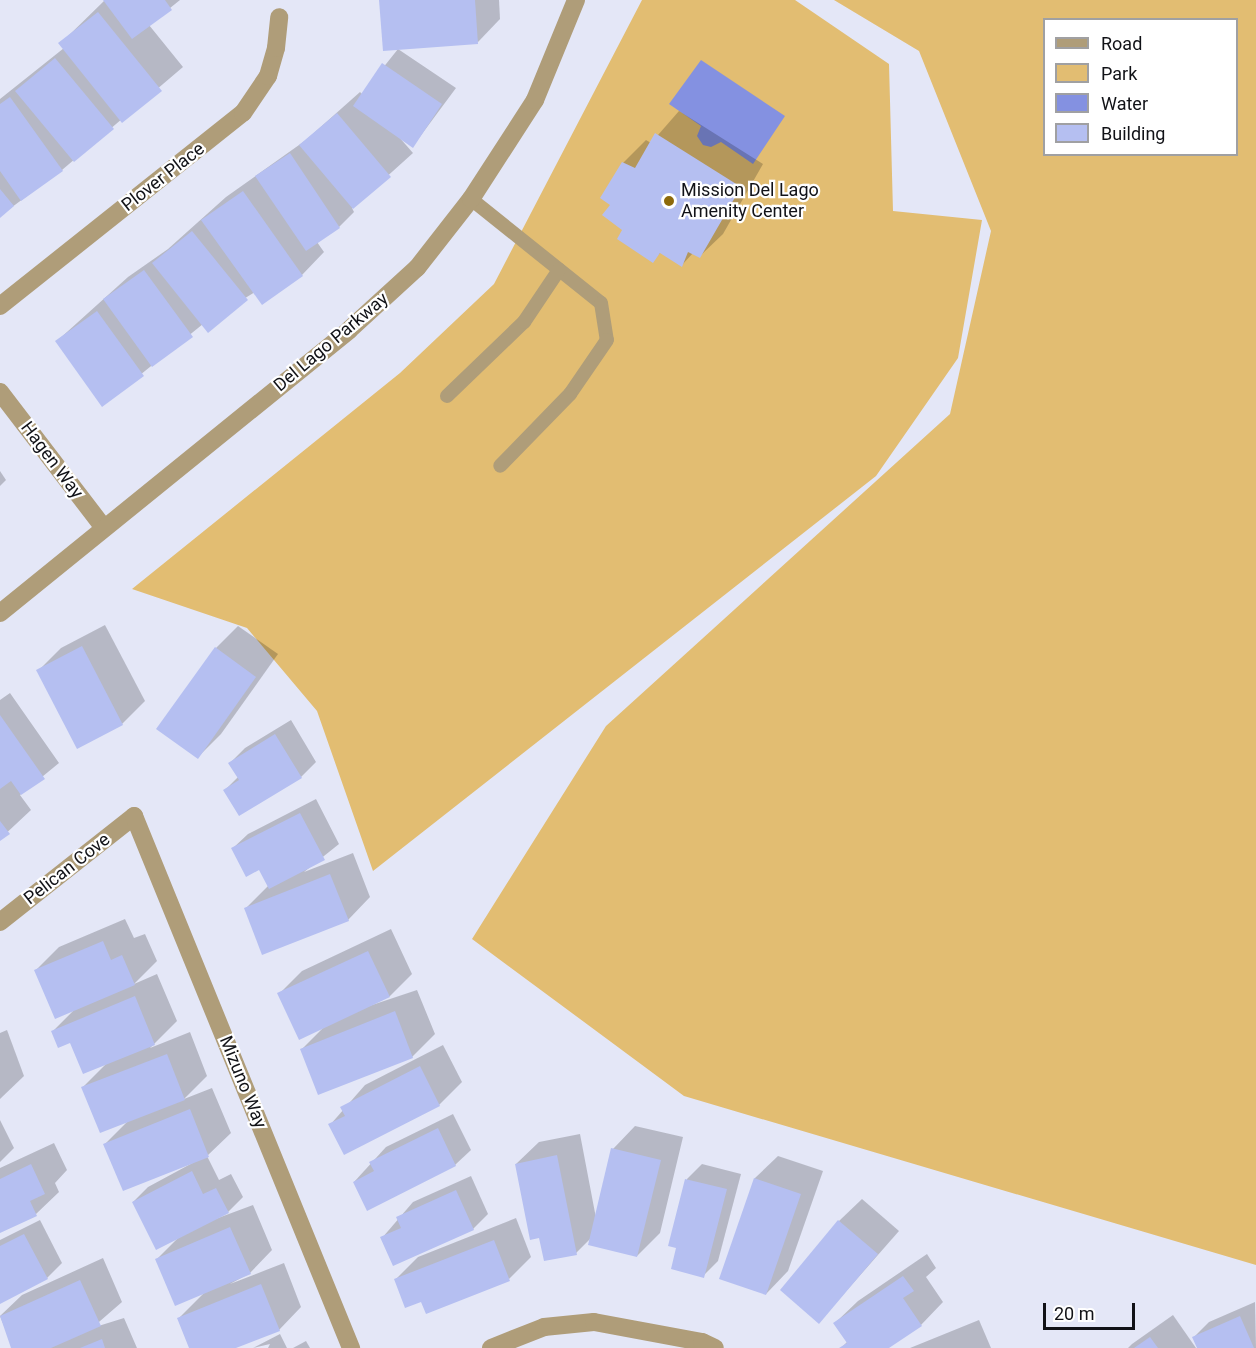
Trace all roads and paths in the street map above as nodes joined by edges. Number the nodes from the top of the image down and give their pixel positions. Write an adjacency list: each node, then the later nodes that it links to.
1 (576, 0): 3 (street, Del Lago Parkway)
2 (279, 17): 5 (street, Plover Place)
3 (471, 199): 4 (lane); 9 (street, Del Lago Parkway)
4 (559, 270): 7 (lane); 8 (lane)
5 (0, 306)
6 (0, 392): 9 (street, Hagen Way)
7 (447, 396)
8 (500, 466)
9 (104, 528): 10 (street, Del Lago Parkway)
10 (0, 613)
11 (134, 816): 12 (street, Pelican Cove); 13 (street, Mizuno Way)
12 (0, 922)
13 (351, 1348)
14 (491, 1348): 15 (street)
15 (715, 1348)

